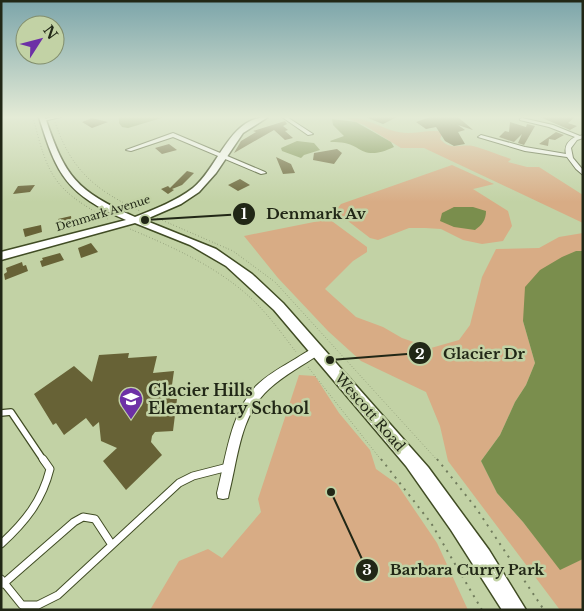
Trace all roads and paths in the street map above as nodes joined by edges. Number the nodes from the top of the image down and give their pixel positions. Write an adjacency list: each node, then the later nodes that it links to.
1 (41, 146): 14 (path)
2 (52, 146): 13 (street, Wescott Road)
3 (142, 146): 8 (street)
4 (198, 146): 9 (street)
5 (228, 146): 9 (street, Denmark Avenue)
6 (510, 146): 10 (street)
7 (568, 146): 10 (street)
8 (129, 150)
9 (221, 155): 11 (street); 13 (street, Denmark Avenue)
10 (570, 156): 12 (street)
11 (263, 173)
12 (583, 173)
13 (136, 219): 14 (street, Denmark Avenue); 16 (street, Wescott Road)
14 (117, 224): 15 (street, Denmark Avenue); 17 (path)
15 (1, 256)
16 (317, 351): 17 (street); 25 (street, Wescott Road)
17 (303, 360): 19 (street); 24 (path)
18 (1, 413): 21 (lane)
19 (230, 467): 20 (street); 22 (lane)
20 (223, 493)
21 (1, 544)
22 (112, 545): 23 (lane); 23 (lane)
23 (2, 582)
24 (482, 610)
25 (515, 610)

